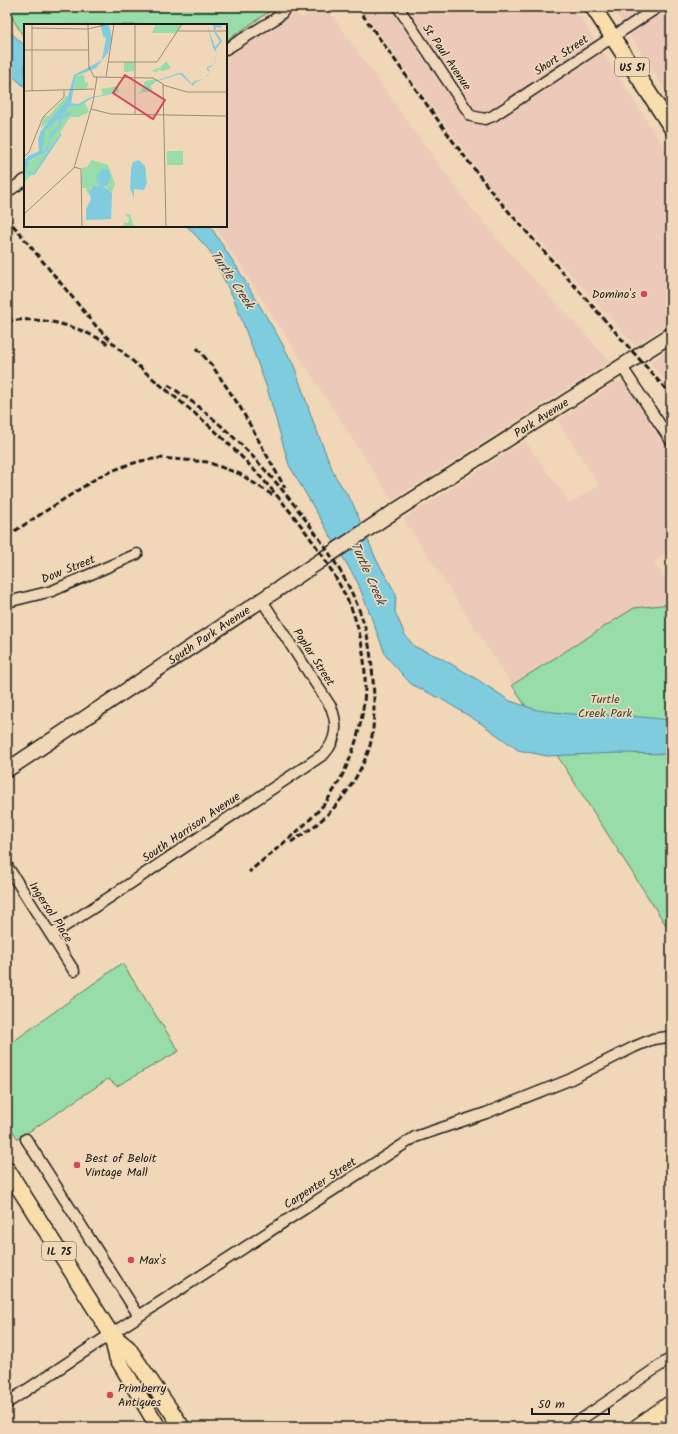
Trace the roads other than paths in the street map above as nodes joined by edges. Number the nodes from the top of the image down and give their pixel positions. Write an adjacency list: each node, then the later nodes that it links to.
1 (286, 7): 6 (street)
2 (398, 7): 7 (street, St Paul Avenue)
3 (593, 7): 5 (main road, US 51)
4 (658, 7): 5 (street, Short Street)
5 (612, 37): 7 (street, Short Street); 8 (main road, US 51)
6 (227, 48)
7 (477, 118)
8 (671, 127)
9 (24, 181): 10 (street)
10 (7, 192)
11 (671, 335): 12 (street, Park Avenue)
12 (622, 367): 13 (street); 14 (street, Park Avenue)
13 (671, 441)
14 (412, 500): 16 (street, South Park Avenue)
15 (137, 554): 17 (street, Dow Street)
16 (261, 599): 18 (street, Poplar Street); 19 (street, South Park Avenue)
17 (7, 602)
18 (335, 731): 21 (street, South Harrison Avenue)
19 (7, 770)
20 (7, 866): 21 (street, Ingersol Place)
21 (51, 935): 22 (street, Ingersol Place)
22 (74, 971)
23 (671, 1039): 26 (street, Carpenter Street)
24 (26, 1139): 26 (street)
25 (7, 1169): 27 (main road, IL 75)
26 (139, 1316): 27 (street, Carpenter Street)
27 (111, 1334): 29 (street, Carpenter Street); 32 (main road, IL 75); 33 (main road, IL 75)
28 (671, 1358): 34 (street)
29 (7, 1402)
30 (666, 1406): 31 (street); 35 (main road)
31 (671, 1425)
32 (158, 1427)
33 (182, 1427)
34 (570, 1427)
35 (637, 1427)

